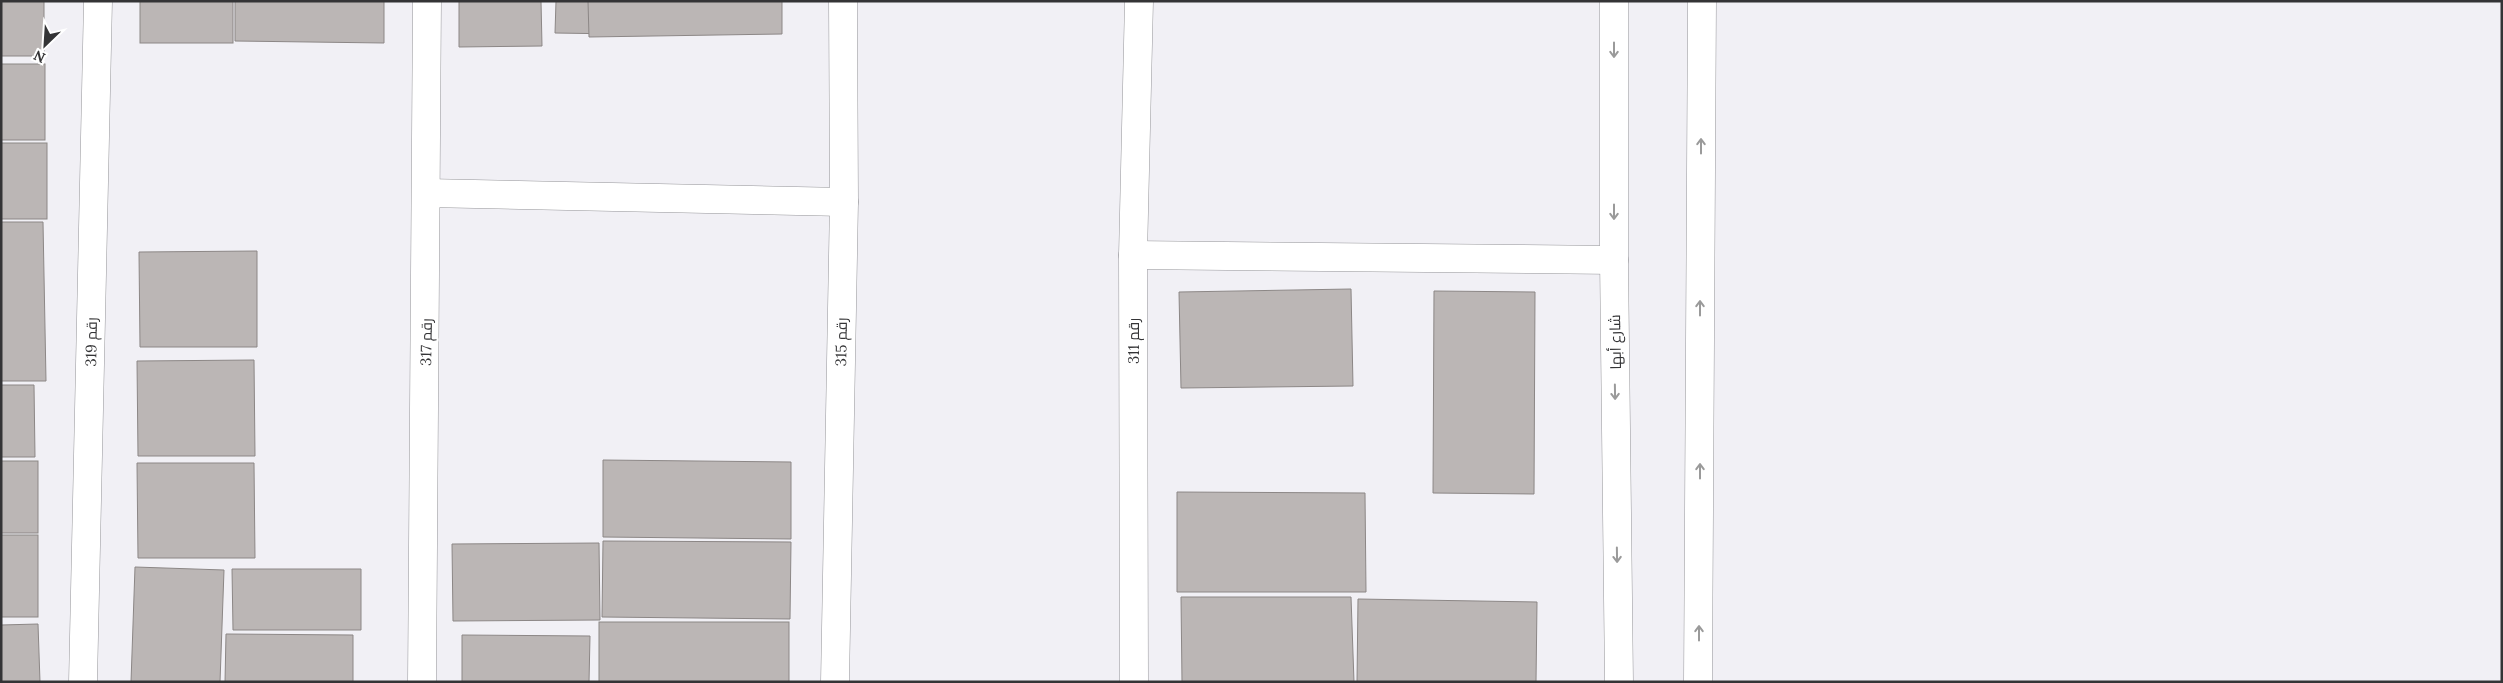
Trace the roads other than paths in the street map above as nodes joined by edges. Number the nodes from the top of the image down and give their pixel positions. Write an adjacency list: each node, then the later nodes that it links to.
1 (98, 1): 11 (street, رقم 319)
2 (427, 1): 7 (street, رقم 317)
3 (843, 1): 8 (street, رقم 315)
4 (1138, 1): 9 (street, رقم 311)
5 (1614, 1): 10 (street, شارع أبها, one-way to 10)
6 (1702, 1): 16 (street, one-way to 6)
7 (427, 193): 8 (street); 12 (street, رقم 317)
8 (844, 202): 13 (street, رقم 315)
9 (1133, 255): 10 (street); 14 (street, رقم 311)
10 (1614, 260): 15 (street, شارع أبها, one-way to 15)
11 (83, 682)
12 (422, 682)
13 (834, 682)
14 (1134, 682)
15 (1618, 682)
16 (1698, 682)

